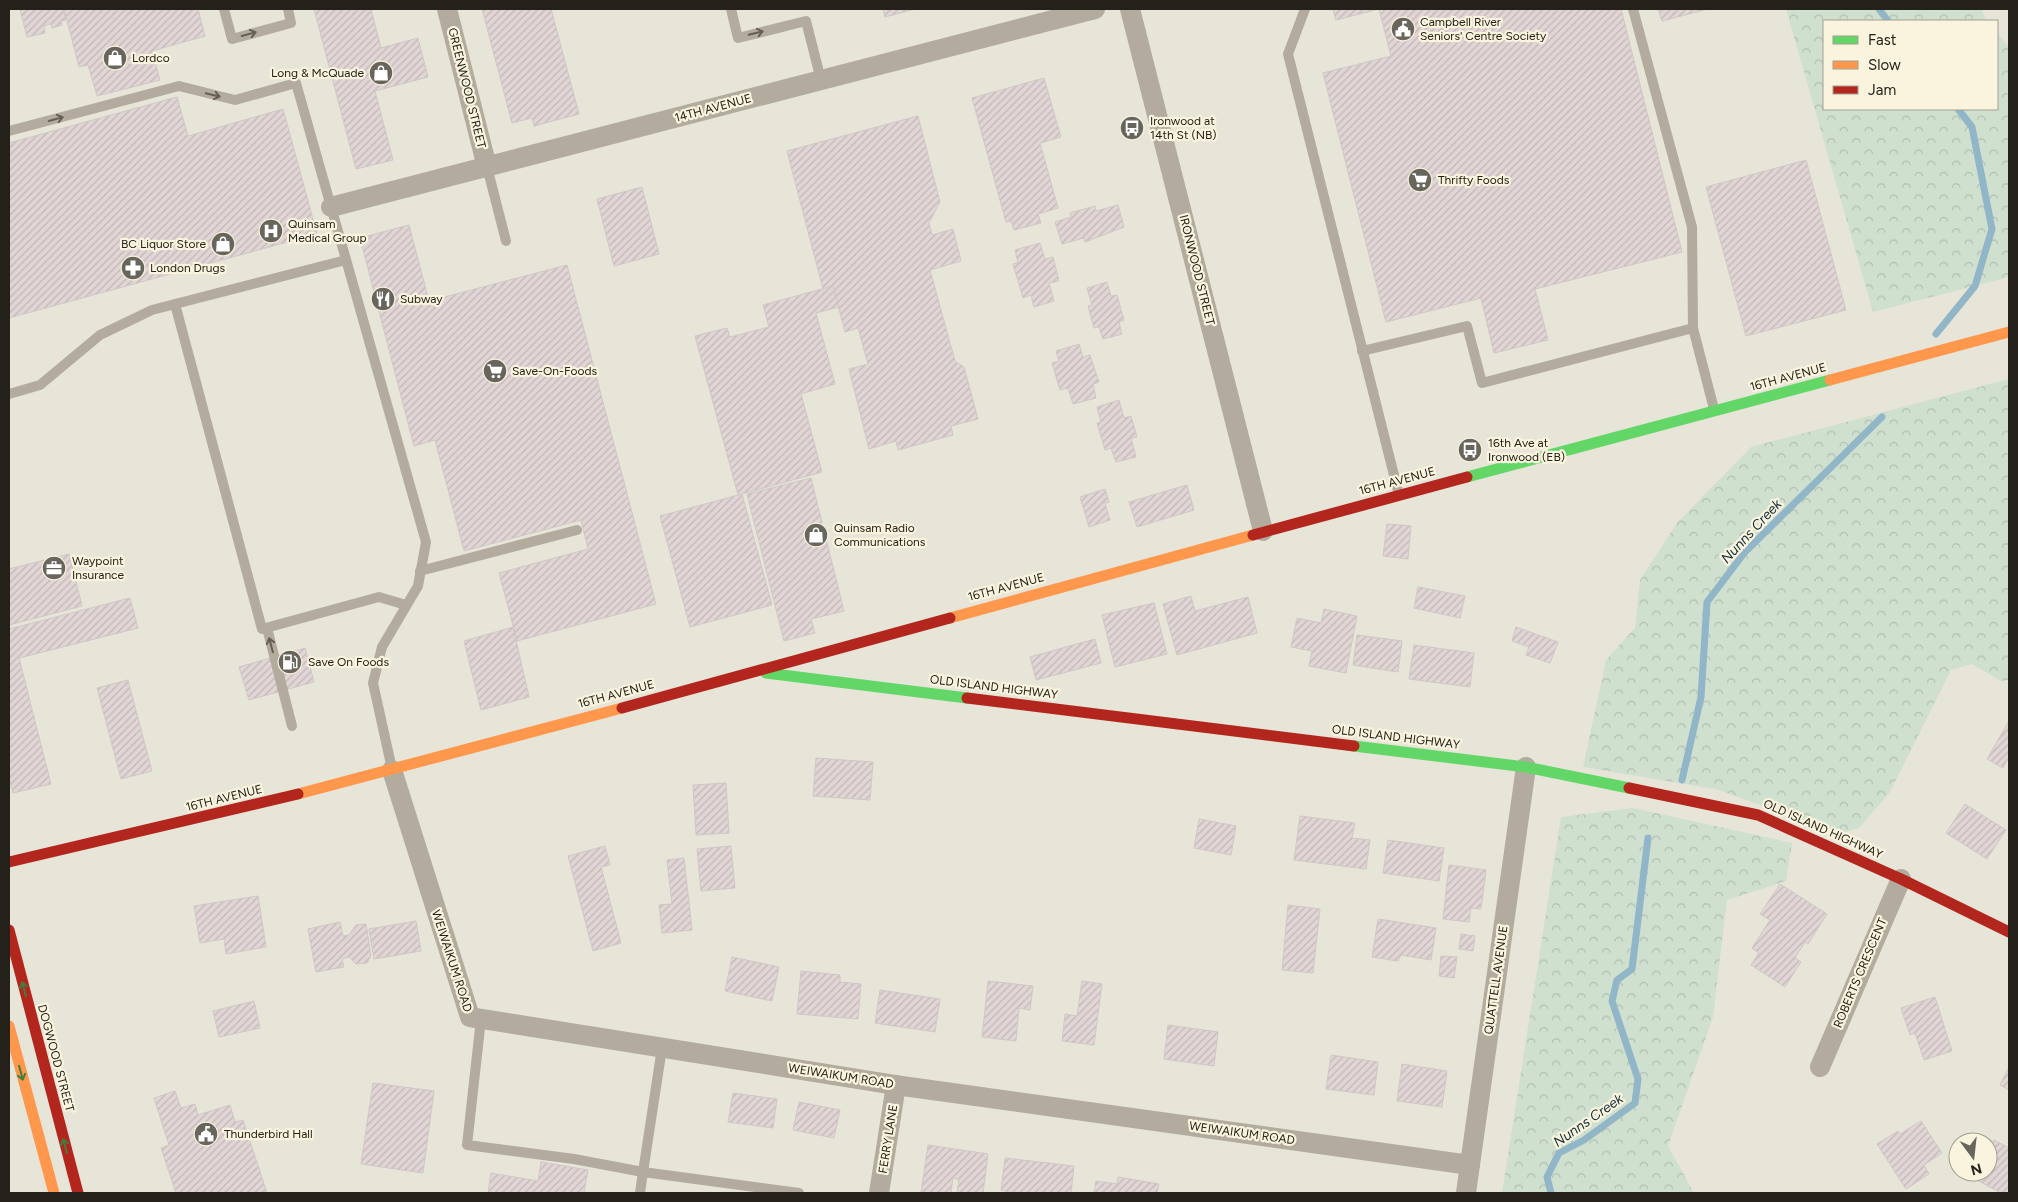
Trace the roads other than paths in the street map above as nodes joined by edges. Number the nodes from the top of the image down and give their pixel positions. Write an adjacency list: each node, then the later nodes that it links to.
1 (224, 9): 2 (lane, one-way to 2)
2 (288, 9)
3 (447, 9): 11 (street, GREENWOOD STREET)
4 (731, 9): 9 (lane, one-way to 9)
5 (1095, 9): 9 (street, 14TH AVENUE)
6 (1130, 9): 23 (street, IRONWOOD STREET)
7 (1305, 9): 18 (lane)
8 (1633, 9): 16 (lane)
9 (822, 80): 11 (street, 14TH AVENUE)
10 (9, 131): 12 (lane, one-way to 12)
11 (487, 167): 12 (street, 14TH AVENUE); 13 (lane)
12 (331, 206): 14 (lane)
13 (506, 242)
14 (346, 260): 15 (lane); 24 (lane)
15 (175, 304): 19 (lane); 26 (lane)
16 (1693, 328): 18 (lane); 20 (lane)
17 (2009, 332): 20 (street, 16TH AVENUE)
18 (1362, 351): 21 (lane)
19 (9, 394)
20 (1714, 411): 21 (street, 16TH AVENUE)
21 (1399, 495): 23 (street, 16TH AVENUE)
22 (577, 530): 24 (lane)
23 (1263, 531): 27 (street, 16TH AVENUE)
24 (420, 572): 25 (lane)
25 (406, 605): 26 (lane); 30 (lane)
26 (267, 628): 28 (lane, one-way to 26)
27 (752, 671): 29 (street, OLD ISLAND HIGHWAY); 30 (street, 16TH AVENUE)
28 (292, 726)
29 (1526, 767): 32 (street, OLD ISLAND HIGHWAY); 40 (street, QUATTELL AVENUE)
30 (392, 770): 31 (street, 16TH AVENUE); 35 (street, WEIWAIKUM ROAD)
31 (9, 862)
32 (1901, 879): 34 (street, OLD ISLAND HIGHWAY); 38 (street, ROBERTS CRESCENT)
33 (9, 930): 43 (street, DOGWOOD STREET, one-way to 33)
34 (2009, 932)
35 (481, 1019): 37 (street, WEIWAIKUM ROAD); 41 (lane)
36 (9, 1026): 42 (street, one-way to 42)
37 (662, 1048): 39 (street, WEIWAIKUM ROAD); 41 (lane)
38 (1820, 1068)
39 (896, 1085): 40 (street, WEIWAIKUM ROAD); 46 (street, FERRY LANE)
40 (1470, 1164): 47 (street, QUATTELL AVENUE)
41 (643, 1172): 44 (lane); 45 (lane)
42 (54, 1193)
43 (78, 1193)
44 (640, 1193)
45 (799, 1193)
46 (879, 1193)
47 (1466, 1193)

